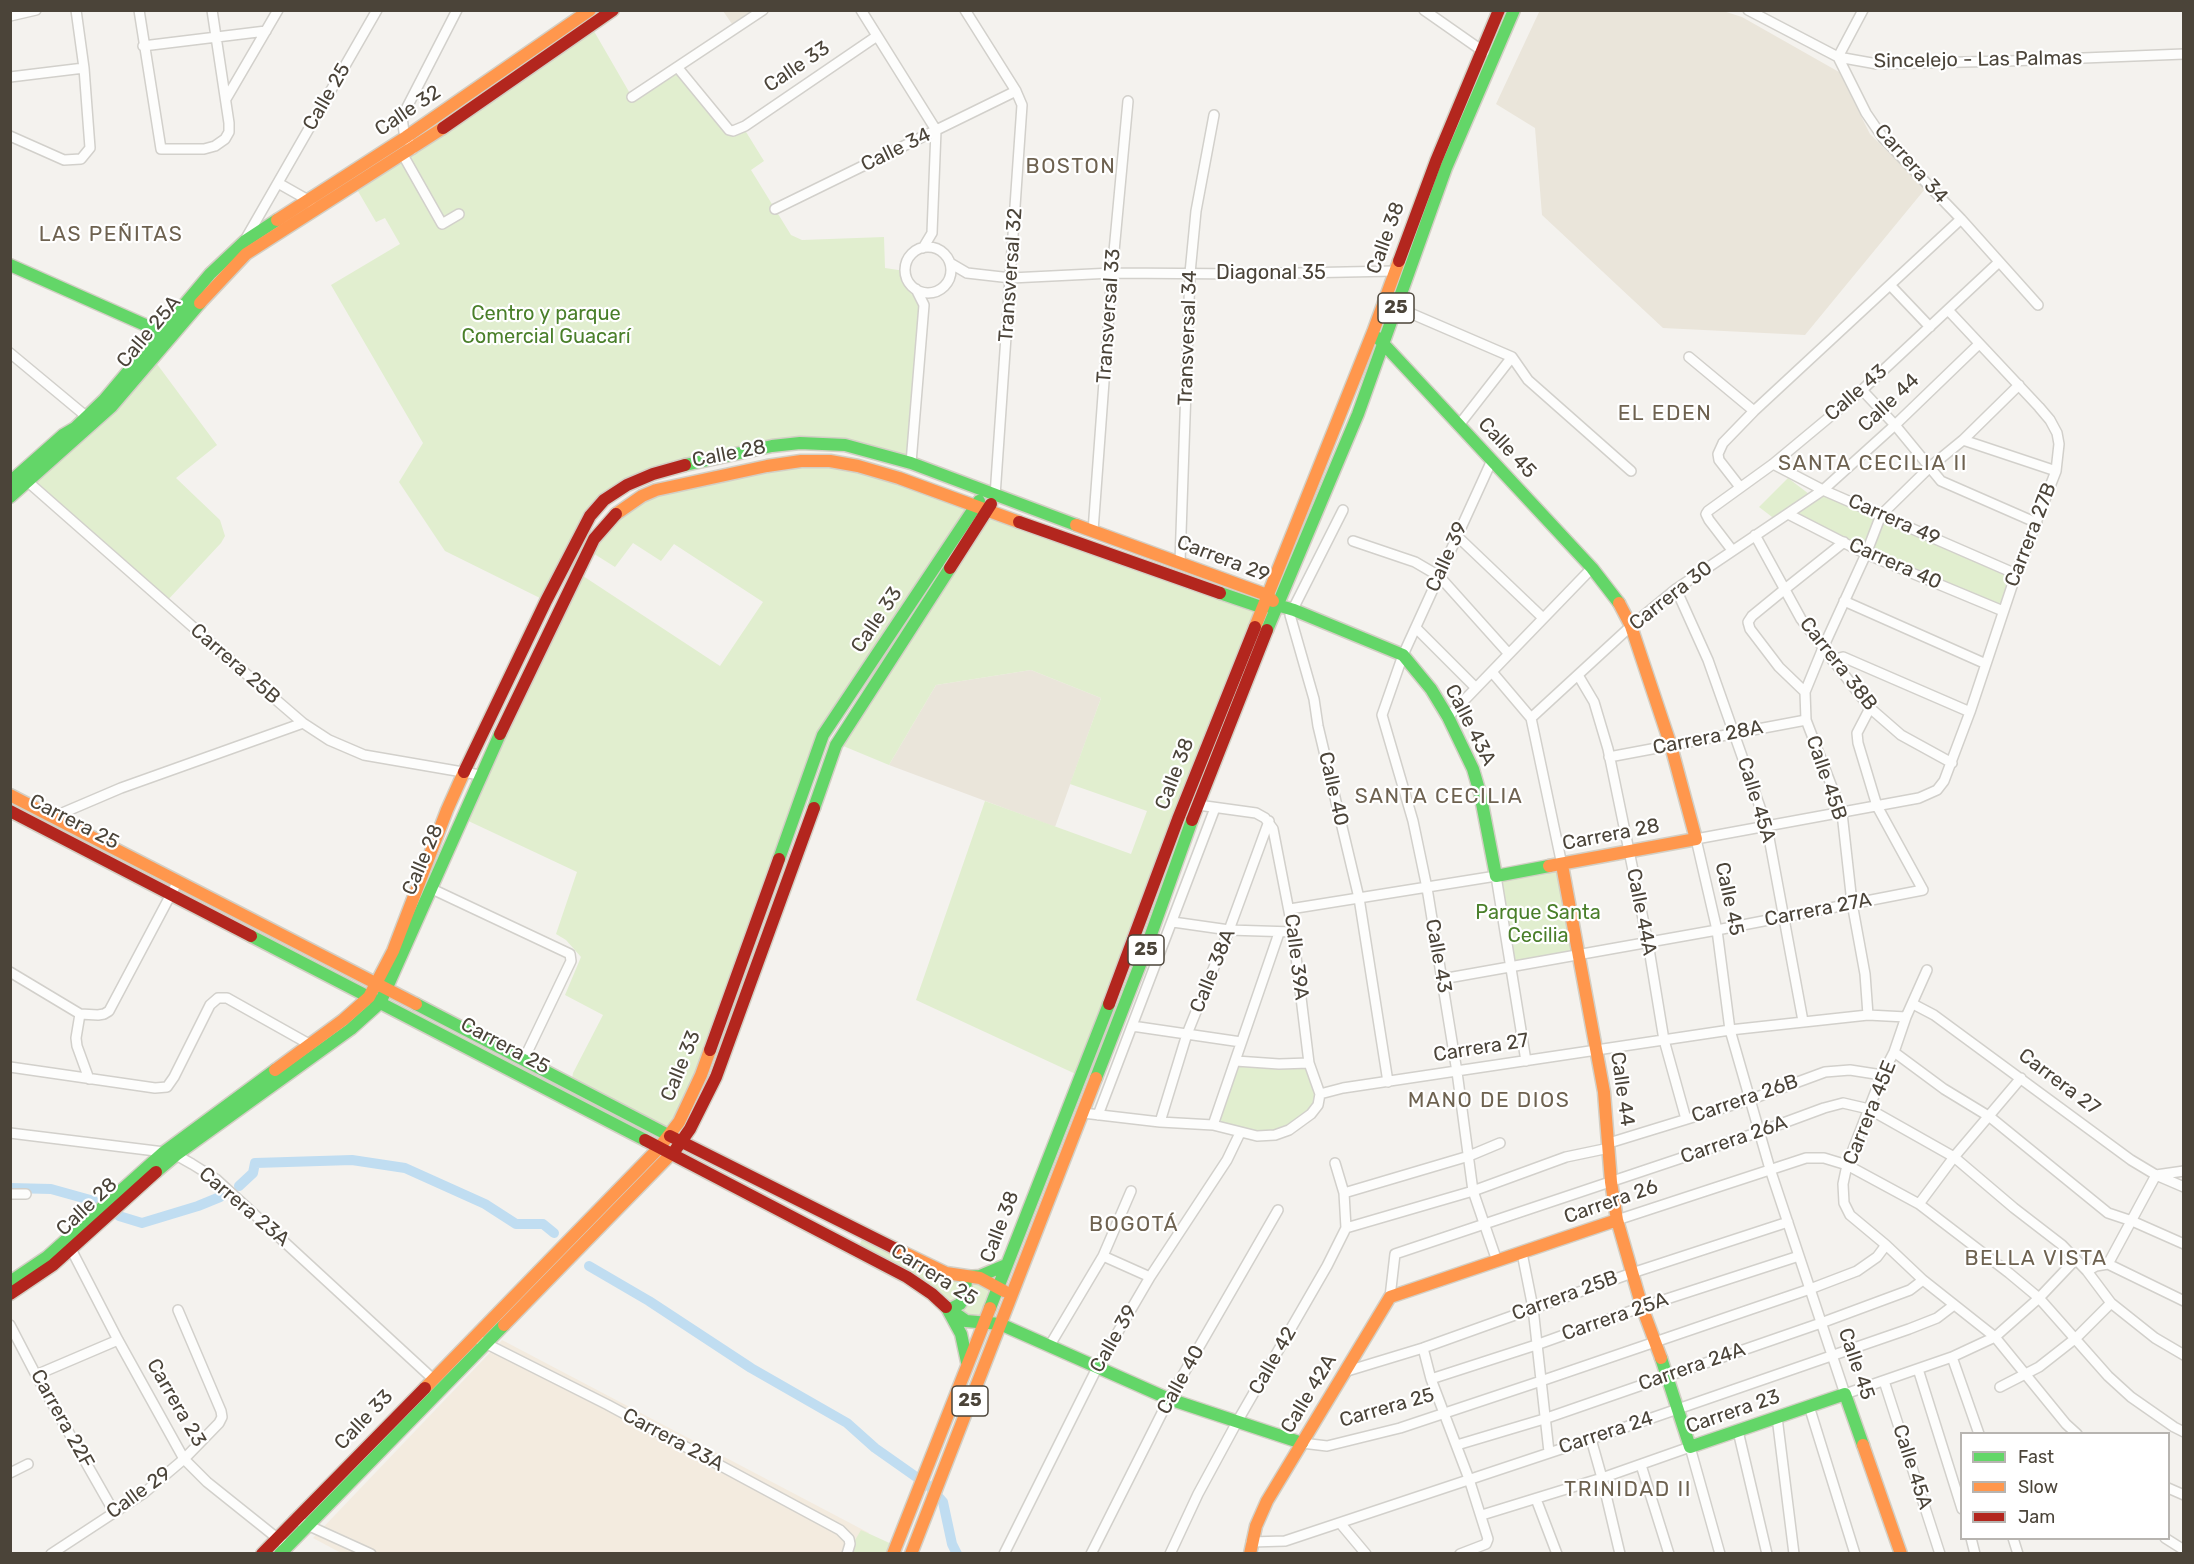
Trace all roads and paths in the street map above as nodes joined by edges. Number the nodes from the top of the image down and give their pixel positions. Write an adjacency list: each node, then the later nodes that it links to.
1 (36, 10): 19 (street)
2 (76, 10): 28 (street)
3 (139, 10): 23 (street)
4 (212, 10): 22 (street)
5 (278, 10): 20 (street)
6 (377, 10): 40 (street, Calle 25)
7 (457, 10): 38 (street)
8 (590, 10): 38 (main road, Calle 32)
9 (613, 10): 39 (main road, Calle 32)
10 (763, 10): 29 (street)
11 (874, 10): 18 (street)
12 (965, 10): 31 (street, Transversal 32)
13 (1424, 10): 24 (street)
14 (1499, 10): 24 (main road, Calle 38 / 25)
15 (1514, 10): 26 (main road, Calle 38 / 25)
16 (1748, 10): 27 (street, Sincelejo - Las Palmas)
17 (1863, 10): 27 (street)
18 (862, 12): 21 (street)
19 (10, 16)
20 (266, 31): 22 (street); 33 (street)
21 (877, 36): 29 (street, Calle 33); 36 (street)
22 (216, 38): 23 (street); 33 (street)
23 (143, 46): 33 (street)
24 (1481, 51): 26 (street); 52 (main road, Calle 38 / 25)
25 (2184, 54): 27 (street, Sincelejo - Las Palmas)
26 (1494, 57): 63 (main road, Calle 38 / 25)
27 (1838, 57): 44 (street, Carrera 34)
28 (84, 68): 30 (street); 37 (street)
29 (678, 68): 32 (street)
30 (10, 77)
31 (1016, 91): 36 (street, Calle 34); 56 (street, Transversal 32)
32 (632, 97)
33 (226, 99)
34 (1128, 101): 54 (street, Transversal 33)
35 (1214, 115): 55 (street, Transversal 34)
36 (936, 130): 42 (street, Calle 34); 45 (street)
37 (10, 136)
38 (406, 137): 39 (street); 41 (main road, Calle 32)
39 (408, 152): 41 (main road, Calle 32); 43 (street)
40 (278, 183): 41 (street); 46 (street, Calle 25)
41 (312, 205): 46 (main road, Calle 32); 89 (main road, Calle 25A)
42 (775, 209)
43 (459, 214)
44 (1961, 219): 49 (street, Carrera 34); 58 (street)
45 (932, 233): 47 (street); 48 (street)
46 (245, 241): 66 (main road, Calle 25A)
47 (923, 248): 48 (street); 59 (street)
48 (944, 253): 50 (street)
49 (1999, 262): 62 (street, Carrera 34); 64 (street, Calle 43)
50 (950, 263): 53 (street, Diagonal 35); 57 (street)
51 (12, 269): 66 (main road)
52 (1395, 272): 55 (street, Diagonal 35); 67 (main road, Calle 38 / 25)
53 (968, 273): 56 (street, Diagonal 35); 57 (street)
54 (1112, 273): 55 (street, Diagonal 35); 56 (street, Diagonal 35); 100 (street, Transversal 33)
55 (1190, 273): 107 (street, Transversal 34)
56 (1011, 278): 93 (street, Transversal 32)
57 (948, 283): 60 (street)
58 (1890, 285): 65 (street); 75 (street)
59 (916, 289): 60 (street); 61 (street)
60 (938, 290): 61 (street)
61 (924, 305): 84 (street)
62 (2038, 305)
63 (1396, 307): 68 (main road, Calle 38 / 25); 71 (street)
64 (1948, 310): 65 (street, Calle 43); 69 (street, Carrera 27B)
65 (1930, 327): 74 (street, Calle 43)
66 (161, 332): 76 (main road, Calle 25A)
67 (1374, 332): 68 (main road, Calle 45); 113 (main road, Calle 38 / 25)
68 (1384, 344): 77 (main road, Calle 45); 115 (main road, Calle 38 / 25)
69 (1979, 344): 73 (street, Carrera 27B); 78 (street, Calle 44)
70 (10, 353): 76 (street)
71 (1512, 357): 77 (street); 87 (street)
72 (1689, 357): 75 (street)
73 (2019, 385): 80 (street); 88 (street, Carrera 27B)
74 (1862, 390): 78 (street); 85 (street, Calle 43)
75 (1754, 411): 91 (street)
76 (87, 417): 79 (main road, Calle 25A)
77 (1459, 425): 82 (main road, Calle 45)
78 (1895, 425): 86 (street); 92 (street, Calle 44)
79 (75, 428): 89 (main road); 90 (main road, Calle 25A)
80 (1963, 440): 86 (street); 88 (street)
81 (772, 446): 84 (main road, Carrera 29); 140 (main road, Calle 28)
82 (1492, 460): 102 (street, Calle 39); 108 (main road, Calle 45)
83 (830, 461): 95 (main road, Carrera 29); 141 (main road, Calle 28)
84 (911, 463): 93 (main road, Carrera 29)
85 (1773, 464): 91 (street, Calle 43); 92 (street, Carrera 49)
86 (1930, 467): 98 (street); 99 (street)
87 (1631, 471)
88 (2056, 471): 99 (street, Carrera 27B)
89 (27, 481): 94 (main road, Calle 25A); 135 (street, Carrera 25B)
90 (10, 482)
91 (1740, 487): 105 (street, Calle 43)
92 (1823, 490): 97 (street, Carrera 30); 98 (street, Carrera 49)
93 (990, 494): 95 (main road, Calle 33); 100 (main road, Carrera 29)
94 (10, 497)
95 (982, 509): 113 (main road, Carrera 29); 153 (main road, Calle 33); 154 (main road, Calle 33)
96 (1343, 510): 116 (street)
97 (1788, 514): 101 (street, Carrera 30); 104 (street, Carrera 40)
98 (1881, 514): 106 (street); 109 (street, Carrera 49)
99 (2037, 523): 109 (street, Carrera 27B)
100 (1093, 531): 107 (main road, Carrera 29)
101 (1755, 535): 105 (street, Carrera 30); 112 (street, Carrera 38B)
102 (1457, 536): 110 (street, Calle 39); 118 (street)
103 (1353, 541): 110 (street)
104 (1844, 542): 106 (street, Carrera 40); 112 (street)
105 (1731, 550): 111 (street, Carrera 30)
106 (1866, 554): 114 (street); 117 (street, Carrera 40)
107 (1180, 562): 113 (main road, Carrera 29)
108 (1592, 568): 118 (street); 119 (main road, Calle 45)
109 (2016, 574): 117 (street, Carrera 27B)
110 (1439, 576): 120 (street, Calle 39); 122 (street)
111 (1677, 589): 119 (street, Carrera 30); 136 (street, Calle 45A)
112 (1785, 589): 121 (street, Carrera 38B); 129 (street)
113 (1264, 601): 115 (main road, Carrera 29); 252 (main road, Calle 38 / 25)
114 (1844, 601): 121 (street); 125 (street)
115 (1277, 605): 116 (main road, Calle 43A); 144 (main road, Calle 38 / 25)
116 (1294, 610): 123 (main road, Calle 43A); 162 (street, Calle 40)
117 (2003, 611): 125 (street, Carrera 27B)
118 (1544, 618): 122 (street)
119 (1631, 626): 127 (street, Carrera 30); 137 (main road, Calle 45)
120 (1416, 628): 123 (street, Calle 39); 128 (street)
121 (1822, 648): 124 (street, Carrera 38B); 129 (street)
122 (1509, 654): 126 (street)
123 (1403, 655): 132 (main road, Calle 43A); 159 (street, Calle 43)
124 (1832, 660): 130 (street, Carrera 38B); 131 (street)
125 (1986, 664): 131 (street, Carrera 27B)
126 (1492, 672): 128 (street); 133 (street, Calle 44)
127 (1578, 675): 133 (street, Carrera 30); 138 (street, Calle 44A)
128 (1476, 688): 132 (street)
129 (1805, 692): 134 (street)
130 (1870, 708): 139 (street, Carrera 38B); 145 (street)
131 (1970, 712): 139 (street, Carrera 27B)
132 (1448, 717): 157 (main road, Calle 43A)
133 (1532, 718): 156 (street, Calle 44)
134 (1806, 720): 136 (street, Carrera 28A); 148 (street, Calle 45B)
135 (303, 723): 140 (street, Carrera 25B); 149 (street)
136 (1735, 733): 137 (street, Carrera 28A); 151 (street, Calle 45A)
137 (1671, 746): 138 (street, Carrera 28A); 152 (main road, Calle 45)
138 (1609, 757): 155 (street, Calle 44A)
139 (1952, 763): 142 (street, Carrera 27B)
140 (464, 772): 141 (street, Carrera 25B); 177 (main road, Calle 28)
141 (480, 775): 160 (main road, Calle 28)
142 (1937, 790): 145 (street, Carrera 28)
143 (10, 795): 149 (main road, Carrera 25)
144 (1198, 805): 146 (street); 205 (main road, Calle 38 / 25)
145 (1876, 806): 148 (street, Carrera 28); 163 (street, Carrera 27A)
146 (1215, 808): 150 (street); 166 (street)
147 (10, 811): 161 (main road, Carrera 25)
148 (1842, 813): 151 (street, Carrera 28); 163 (street, Calle 45B)
149 (53, 817): 158 (main road, Carrera 25)
150 (1269, 822): 164 (street, Calle 39A); 167 (street, Calle 38A)
151 (1767, 827): 152 (street, Carrera 28); 165 (street, Calle 45A)
152 (1696, 839): 155 (main road, Carrera 28); 168 (street, Calle 45)
153 (786, 843): 154 (main road); 214 (main road, Calle 33)
154 (800, 848): 215 (main road, Calle 33)
155 (1630, 852): 156 (main road, Carrera 28); 171 (street, Calle 44A)
156 (1562, 865): 157 (main road, Carrera 28); 172 (main road, Calle 44)
157 (1496, 876): 159 (street, Carrera 28); 173 (street, Calle 43A)
158 (178, 881): 161 (street); 177 (main road, Carrera 25)
159 (1427, 888): 162 (street, Carrera 28); 176 (street, Calle 43)
160 (432, 889): 177 (main road, Calle 28); 192 (street)
161 (171, 895): 178 (main road, Carrera 25); 180 (street)
162 (1359, 898): 164 (street, Carrera 28); 201 (street, Calle 40)
163 (1852, 903): 165 (street, Carrera 27A); 181 (street, Calle 45B)
164 (1290, 909): 169 (street, Calle 39A)
165 (1784, 917): 168 (street, Carrera 27A); 183 (street, Calle 45A)
166 (1173, 922): 167 (street); 184 (street)
167 (1229, 930): 170 (street); 186 (street, Calle 38A)
168 (1717, 930): 171 (street, Carrera 27A); 185 (street, Calle 45)
169 (1293, 932): 170 (street); 195 (street, Calle 39A)
170 (1279, 933): 188 (street)
171 (1648, 943): 172 (street, Carrera 27A); 187 (street, Calle 44A)
172 (1580, 955): 173 (street, Carrera 27A); 190 (main road, Calle 44)
173 (1511, 966): 176 (street, Carrera 27A); 194 (street, Calle 43A)
174 (1927, 970): 179 (street, Carrera 45E)
175 (10, 972): 180 (street)
176 (1442, 979): 197 (street, Calle 43)
177 (382, 987): 178 (main road, Calle 28); 192 (main road, Carrera 25)
178 (374, 1000): 189 (main road, Calle 28); 218 (main road, Carrera 25); 219 (main road, Calle 28)
179 (1913, 1004): 182 (street, Carrera 45E); 199 (street, Carrera 27)
180 (81, 1014): 200 (street)
181 (1868, 1015): 182 (street, Carrera 27); 183 (street, Carrera 27)
182 (1906, 1017): 191 (street, Carrera 45E)
183 (1803, 1021): 185 (street, Carrera 27)
184 (1132, 1026): 186 (street); 206 (street)
185 (1730, 1030): 187 (street, Carrera 27); 203 (street, Calle 45)
186 (1187, 1034): 188 (street); 209 (street, Calle 38A)
187 (1664, 1040): 190 (street, Carrera 27); 208 (street, Calle 44A)
188 (1241, 1042): 193 (street)
189 (309, 1044): 200 (street); 219 (main road, Calle 28)
190 (1598, 1050): 194 (street, Carrera 27); 217 (main road, Calle 44)
191 (1894, 1052): 198 (street, Carrera 45E); 207 (street)
192 (524, 1059): 214 (main road, Carrera 25)
193 (1236, 1061): 195 (street); 210 (street)
194 (1526, 1061): 197 (street, Carrera 27)
195 (1309, 1063): 202 (street, Calle 39A)
196 (10, 1067): 200 (street)
197 (1458, 1072): 201 (street, Carrera 27); 221 (street, Calle 43)
198 (1882, 1075): 203 (street, Carrera 26B); 204 (street, Carrera 45E)
199 (2021, 1078): 207 (street); 227 (street, Carrera 27)
200 (89, 1079)
201 (1388, 1082): 202 (street, Carrera 27)
202 (1320, 1094): 213 (street)
203 (1749, 1100): 208 (street, Carrera 26B); 211 (street, Calle 45)
204 (1869, 1108): 211 (street, Carrera 26A); 222 (street); 224 (street, Carrera 45E)
205 (1083, 1113): 206 (street); 262 (main road, Calle 38 / 25)
206 (1098, 1114): 209 (street)
207 (1990, 1117): 222 (street); 238 (street)
208 (1686, 1119): 217 (street, Carrera 26B)
209 (1160, 1122): 210 (street)
210 (1214, 1125): 213 (street)
211 (1759, 1132): 225 (street, Calle 45); 228 (street, Carrera 26A)
212 (10, 1133): 219 (street, Carrera 23A)
213 (1240, 1133): 255 (street, Calle 39)
214 (669, 1135): 215 (main road, Carrera 25); 218 (main road, Calle 33)
215 (681, 1141): 220 (main road, Calle 33); 256 (main road, Carrera 25)
216 (1500, 1143): 221 (street)
217 (1609, 1146): 228 (main road, Calle 44); 231 (street, Carrera 26B)
218 (658, 1148): 220 (main road, Carrera 25); 276 (main road, Calle 33)
219 (170, 1153): 244 (main road, Calle 28); 258 (main road, Calle 28); 295 (street, Carrera 23A)
220 (671, 1155): 271 (main road, Carrera 25); 281 (main road, Calle 33)
221 (1469, 1156): 231 (street, Calle 43); 232 (street)
222 (1954, 1157): 235 (street); 249 (street)
223 (1335, 1163): 232 (street, Calle 42)
224 (1847, 1165): 225 (street, Carrera 26); 235 (street, Carrera 26); 243 (street, Carrera 45E)
225 (1770, 1169): 237 (street, Carrera 26); 239 (street, Calle 45)
226 (2184, 1171): 227 (street)
227 (2156, 1175): 229 (street, Carrera 27); 238 (street)
228 (1611, 1182): 237 (main road, Calle 44); 240 (street, Carrera 26A)
229 (2184, 1187)
230 (1131, 1191): 247 (street)
231 (1473, 1191): 240 (street, Calle 43); 241 (street, Carrera 26B)
232 (1344, 1193): 241 (street, Calle 42)
233 (10, 1194): 234 (street)
234 (26, 1194)
235 (1919, 1204): 264 (street, Carrera 26)
236 (1278, 1210): 301 (street, Calle 40)
237 (1617, 1220): 245 (main road, Carrera 26); 254 (main road, Calle 44)
238 (2132, 1221): 242 (street); 251 (street)
239 (1788, 1222): 248 (street, Calle 45); 254 (street, Carrera 25B)
240 (1484, 1225): 246 (street, Carrera 26A); 250 (street, Calle 43)
241 (1346, 1228): 307 (street, Calle 42)
242 (2184, 1244)
243 (1886, 1245): 257 (street, Carrera 45E); 260 (street, Carrera 25)
244 (71, 1249): 261 (main road, Calle 28); 279 (street, Carrera 23)
245 (1522, 1253): 250 (main road, Carrera 26); 269 (street)
246 (1395, 1254): 263 (street, Calle 42A)
247 (1103, 1256): 255 (street); 282 (street)
248 (1799, 1256): 260 (street, Calle 45); 268 (street, Carrera 25A)
249 (2076, 1259): 253 (street); 264 (street, Carrera 23)
250 (1497, 1261): 263 (main road, Carrera 26)
251 (2108, 1264): 253 (street); 265 (street)
252 (1006, 1265): 256 (main road); 259 (main road, Calle 38 / 25)
253 (2087, 1271): 266 (street)
254 (1632, 1273): 268 (main road, Calle 44); 269 (street, Carrera 25B)
255 (1150, 1276): 289 (street, Calle 39)
256 (966, 1277): 259 (main road, Carrera 25); 271 (main road)
257 (1923, 1280): 267 (street, Carrera 45E); 273 (street, Carrera 24A)
258 (10, 1282)
259 (997, 1288): 262 (main road, Carrera 25); 272 (main road, Calle 38 / 25)
260 (1810, 1289): 273 (street, Calle 45); 280 (street, Carrera 25)
261 (10, 1294)
262 (1012, 1294): 274 (main road, Calle 38 / 25)
263 (1390, 1297): 291 (main road, Calle 42A)
264 (2039, 1298): 277 (street, Carrera 23); 278 (street, Carrera 26)
265 (2184, 1300)
266 (2111, 1302): 278 (street); 285 (street)
267 (1954, 1305): 277 (street, Carrera 45E); 286 (street, Carrera 24)
268 (1642, 1307): 280 (main road, Calle 44); 283 (street, Carrera 25A)
269 (1533, 1308): 283 (street); 284 (street, Carrera 25B)
270 (178, 1310): 317 (street, Calle 29)
271 (948, 1310): 272 (main road, Carrera 25); 288 (main road)
272 (984, 1322): 274 (main road, Carrera 25); 288 (main road, Calle 38 / 25)
273 (1821, 1323): 286 (street, Calle 45); 293 (street, Carrera 24A)
274 (1000, 1324): 282 (main road, Carrera 25); 341 (main road, Calle 38 / 25)
275 (10, 1325): 292 (street, Carrera 22F)
276 (473, 1337): 281 (street, Carrera 23A); 295 (main road, Calle 33)
277 (1995, 1337): 287 (street, Carrera 23); 294 (street, Carrera 45E)
278 (2076, 1338): 294 (street); 311 (street)
279 (118, 1340): 292 (street); 317 (street, Carrera 23)
280 (1656, 1342): 293 (main road, Calle 44); 297 (street, Carrera 25)
281 (486, 1345): 331 (main road, Calle 33); 339 (street, Carrera 23A)
282 (1050, 1345): 289 (main road, Carrera 25)
283 (1536, 1345): 296 (street, Carrera 25A); 297 (street)
284 (1423, 1348): 291 (street, Carrera 25B); 296 (street)
285 (2184, 1355)
286 (1833, 1357): 300 (street, Calle 45); 303 (street, Carrera 24)
287 (1952, 1358): 290 (street, Carrera 23); 309 (street)
288 (967, 1364): 340 (main road, Calle 38 / 25)
289 (1098, 1366): 301 (main road, Carrera 25); 342 (street, Calle 39)
290 (1918, 1369): 298 (street, Carrera 23); 326 (street)
291 (1344, 1372): 313 (main road, Calle 42A)
292 (36, 1375): 327 (street, Carrera 22F)
293 (1667, 1375): 303 (main road, Calle 44); 306 (street, Carrera 24A)
294 (2027, 1375): 299 (street); 310 (street, Carrera 45E)
295 (432, 1378): 329 (main road, Calle 33)
296 (1431, 1379): 304 (street)
297 (1540, 1381): 304 (street, Carrera 25); 306 (street)
298 (1884, 1381): 300 (street, Carrera 23); 355 (street, Calle 45A)
299 (2000, 1387)
300 (1845, 1394): 302 (main road, Carrera 23); 354 (main road, Calle 45)
301 (1169, 1399): 307 (main road, Carrera 25); 343 (street, Calle 40)
302 (1809, 1406): 305 (main road, Carrera 23); 353 (street)
303 (1678, 1409): 312 (street, Carrera 24); 315 (main road, Calle 44)
304 (1443, 1412): 313 (street, Carrera 25); 314 (street)
305 (1777, 1417): 308 (main road, Carrera 23); 352 (street)
306 (1544, 1419): 314 (street, Carrera 24A); 316 (street)
307 (1238, 1422): 313 (main road, Carrera 25); 344 (street, Calle 42)
308 (1738, 1431): 315 (main road, Carrera 23); 351 (street)
309 (1978, 1432)
310 (2076, 1432)
311 (2184, 1432)
312 (1591, 1439): 316 (street, Carrera 24); 321 (street)
313 (1302, 1443): 334 (main road, Calle 42A)
314 (1456, 1445): 322 (street)
315 (1690, 1447): 319 (street, Carrera 23); 350 (street, Calle 44)
316 (1549, 1452): 322 (street, Carrera 24)
317 (184, 1459): 327 (street, Calle 29); 333 (street, Carrera 23)
318 (28, 1464): 320 (street)
319 (1641, 1465): 321 (street, Carrera 23); 349 (street)
320 (10, 1473)
321 (1602, 1478): 325 (street, Carrera 23); 348 (street)
322 (1469, 1479): 328 (street); 330 (street, Carrera 24)
323 (2170, 1488): 324 (street)
324 (2184, 1495)
325 (1536, 1500): 328 (street, Carrera 23); 347 (street)
326 (1960, 1503)
327 (114, 1512): 336 (street, Calle 29)
328 (1482, 1515): 346 (street)
329 (294, 1519): 331 (street); 333 (main road, Calle 33)
330 (1340, 1523): 334 (street, Carrera 24); 345 (street)
331 (307, 1524): 333 (main road, Calle 33); 338 (street)
332 (2167, 1540): 335 (street)
333 (281, 1546): 337 (main road, Calle 33)
334 (1250, 1548)
335 (2184, 1550)
336 (51, 1554)
337 (262, 1554)
338 (371, 1554)
339 (847, 1554)
340 (893, 1554)
341 (911, 1554)
342 (1004, 1554)
343 (1091, 1554)
344 (1170, 1554)
345 (1366, 1554)
346 (1460, 1554)
347 (1557, 1554)
348 (1620, 1554)
349 (1669, 1554)
350 (1720, 1554)
351 (1767, 1554)
352 (1794, 1554)
353 (1855, 1554)
354 (1901, 1554)
355 (1940, 1554)

